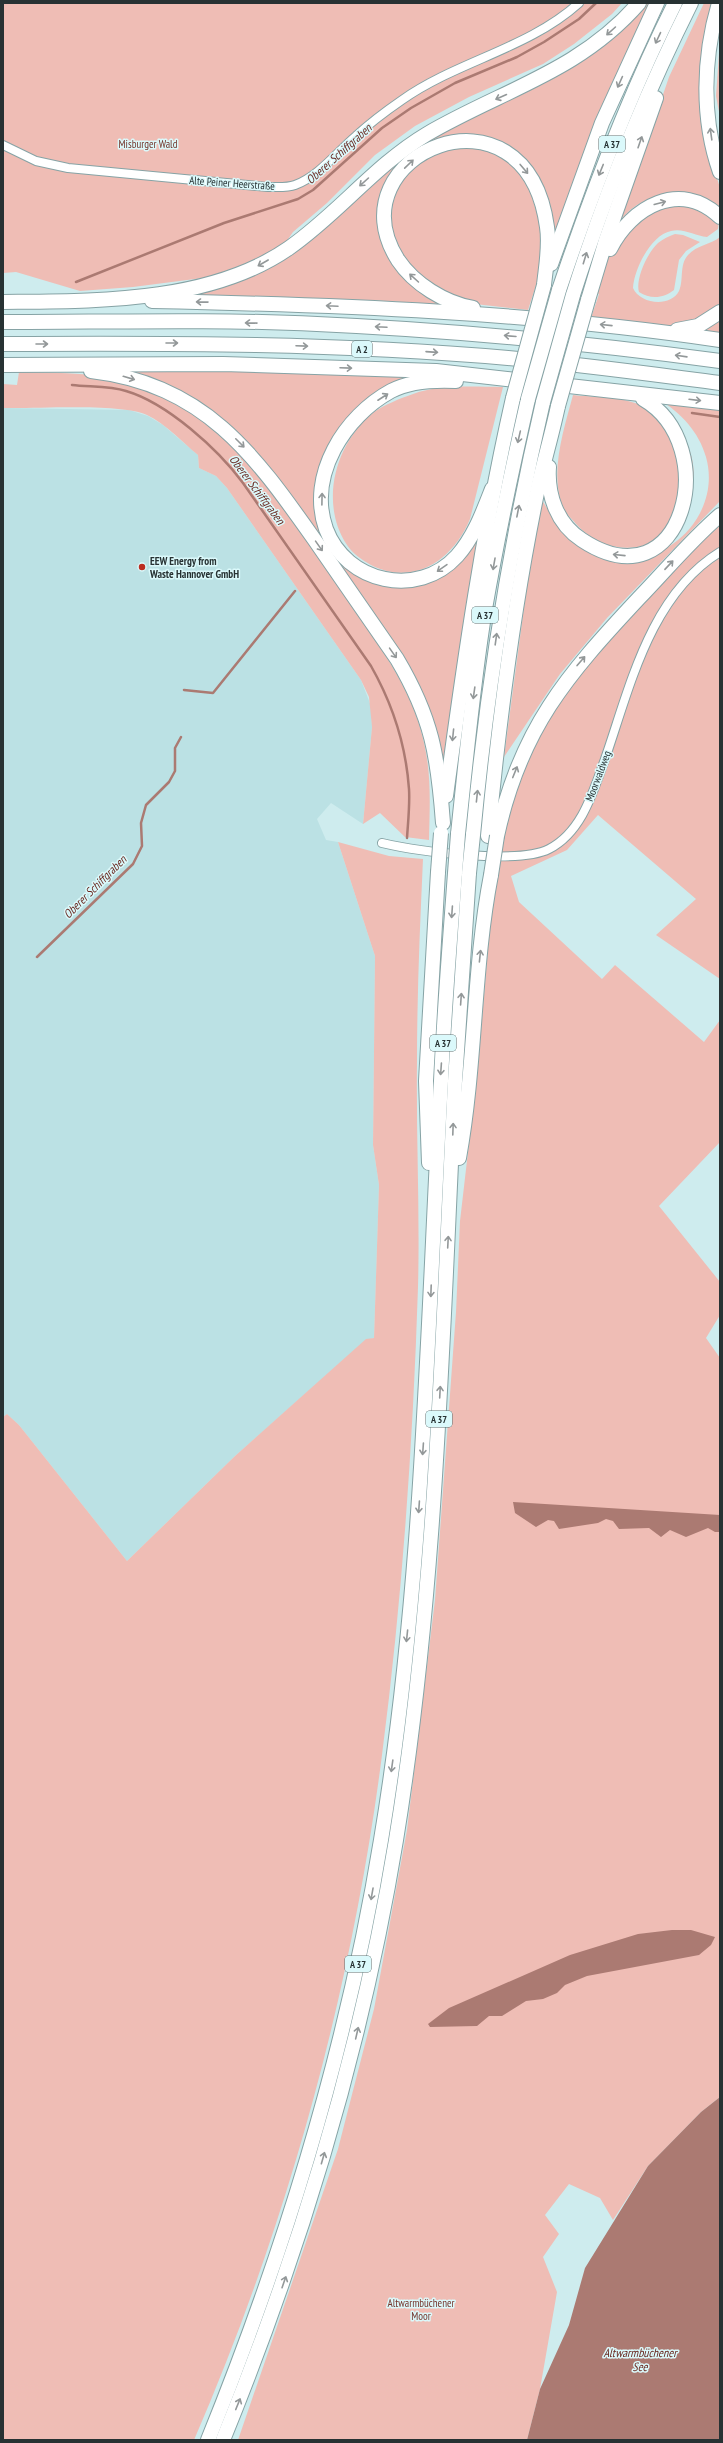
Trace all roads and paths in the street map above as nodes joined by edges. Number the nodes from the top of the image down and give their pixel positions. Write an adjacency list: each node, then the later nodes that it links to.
1 (579, 3): 8 (street, Alte Peiner Heerstraße)
2 (639, 3): 13 (highway, one-way to 13)
3 (657, 3): 11 (highway, one-way to 11)
4 (675, 3): 40 (highway, A 37, one-way to 40, bridge)
5 (691, 3): 7 (highway, A 37)
6 (719, 3): 9 (highway, one-way to 6)
7 (680, 26): 12 (highway, one-way to 7); 39 (highway, A 37, one-way to 7, bridge)
8 (3, 145)
9 (720, 172)
10 (720, 217): 12 (highway, one-way to 10)
11 (544, 284): 16 (highway, one-way to 11); 32 (highway, bridge)
12 (593, 286): 30 (highway, bridge)
13 (81, 300): 14 (highway); 16 (highway, one-way to 13)
14 (3, 302)
15 (720, 312): 18 (highway)
16 (510, 315): 18 (highway, one-way to 16)
17 (3, 322): 21 (highway, A 2, one-way to 17)
18 (645, 329): 19 (highway)
19 (720, 340)
20 (3, 344): 25 (highway, A 2, one-way to 25)
21 (720, 361)
22 (35, 364): 23 (highway); 24 (highway, one-way to 24); 36 (highway, one-way to 36)
23 (3, 365)
24 (506, 380): 26 (highway); 32 (highway, one-way to 24)
25 (720, 383)
26 (570, 386): 27 (highway); 28 (highway)
27 (720, 390)
28 (628, 393): 29 (highway, one-way to 29); 31 (highway)
29 (720, 403)
30 (554, 425): 34 (highway, one-way to 30); 37 (highway)
31 (686, 428)
32 (492, 489): 36 (highway, one-way to 36)
33 (720, 515): 37 (highway, one-way to 33)
34 (693, 521)
35 (720, 552): 38 (street, Moorwaldweg)
36 (442, 828): 40 (highway, bridge)
37 (493, 836): 39 (highway, one-way to 37)
38 (382, 842)
39 (450, 1210): 42 (highway, A 37, one-way to 39)
40 (433, 1252): 41 (highway, A 37, one-way to 41)
41 (208, 2440)
42 (223, 2440)

